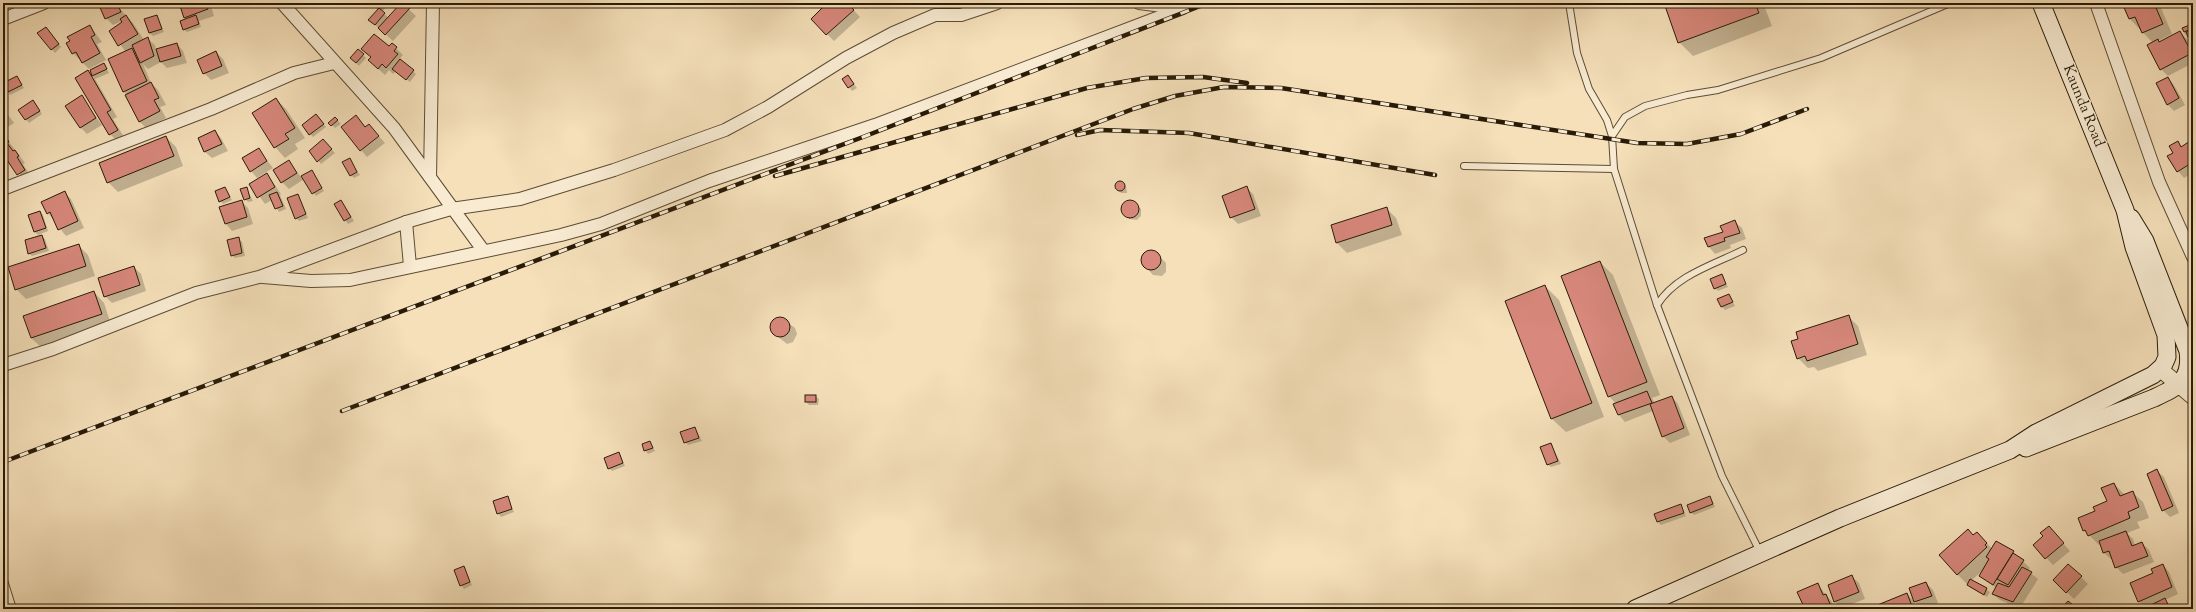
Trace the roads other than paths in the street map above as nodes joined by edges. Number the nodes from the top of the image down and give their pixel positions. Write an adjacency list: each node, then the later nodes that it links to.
1 (44, 3): 12 (street)
2 (282, 3): 13 (street)
3 (433, 3): 17 (street)
4 (997, 3): 19 (street)
5 (1139, 3): 11 (street)
6 (1193, 3): 11 (street)
7 (1569, 3): 14 (lane)
8 (1950, 3): 14 (lane)
9 (2041, 3): 20 (main road, Kaunda Road)
10 (2096, 3): 24 (street)
11 (1180, 8): 22 (street)
12 (3, 19)
13 (334, 63): 17 (street); 18 (street)
14 (1612, 136): 16 (lane)
15 (1464, 166): 16 (lane)
16 (1614, 169): 27 (lane)
17 (430, 177): 19 (street)
18 (3, 189)
19 (451, 208): 21 (street); 22 (street)
20 (2125, 210): 29 (main road, Kaunda Road); 30 (main road, Kaunda Road)
21 (406, 222): 25 (street); 26 (street)
22 (483, 250): 25 (street)
23 (1743, 250): 27 (lane)
24 (2193, 257)
25 (410, 266): 26 (street)
26 (259, 277): 28 (street)
27 (1657, 305): 33 (lane)
28 (3, 364)
29 (2160, 369): 30 (street); 32 (main road)
30 (2179, 384): 31 (street); 32 (main road)
31 (2193, 397)
32 (2010, 450): 33 (main road)
33 (1761, 554): 36 (main road)
34 (3, 577): 35 (lane)
35 (13, 609)
36 (1635, 609)

